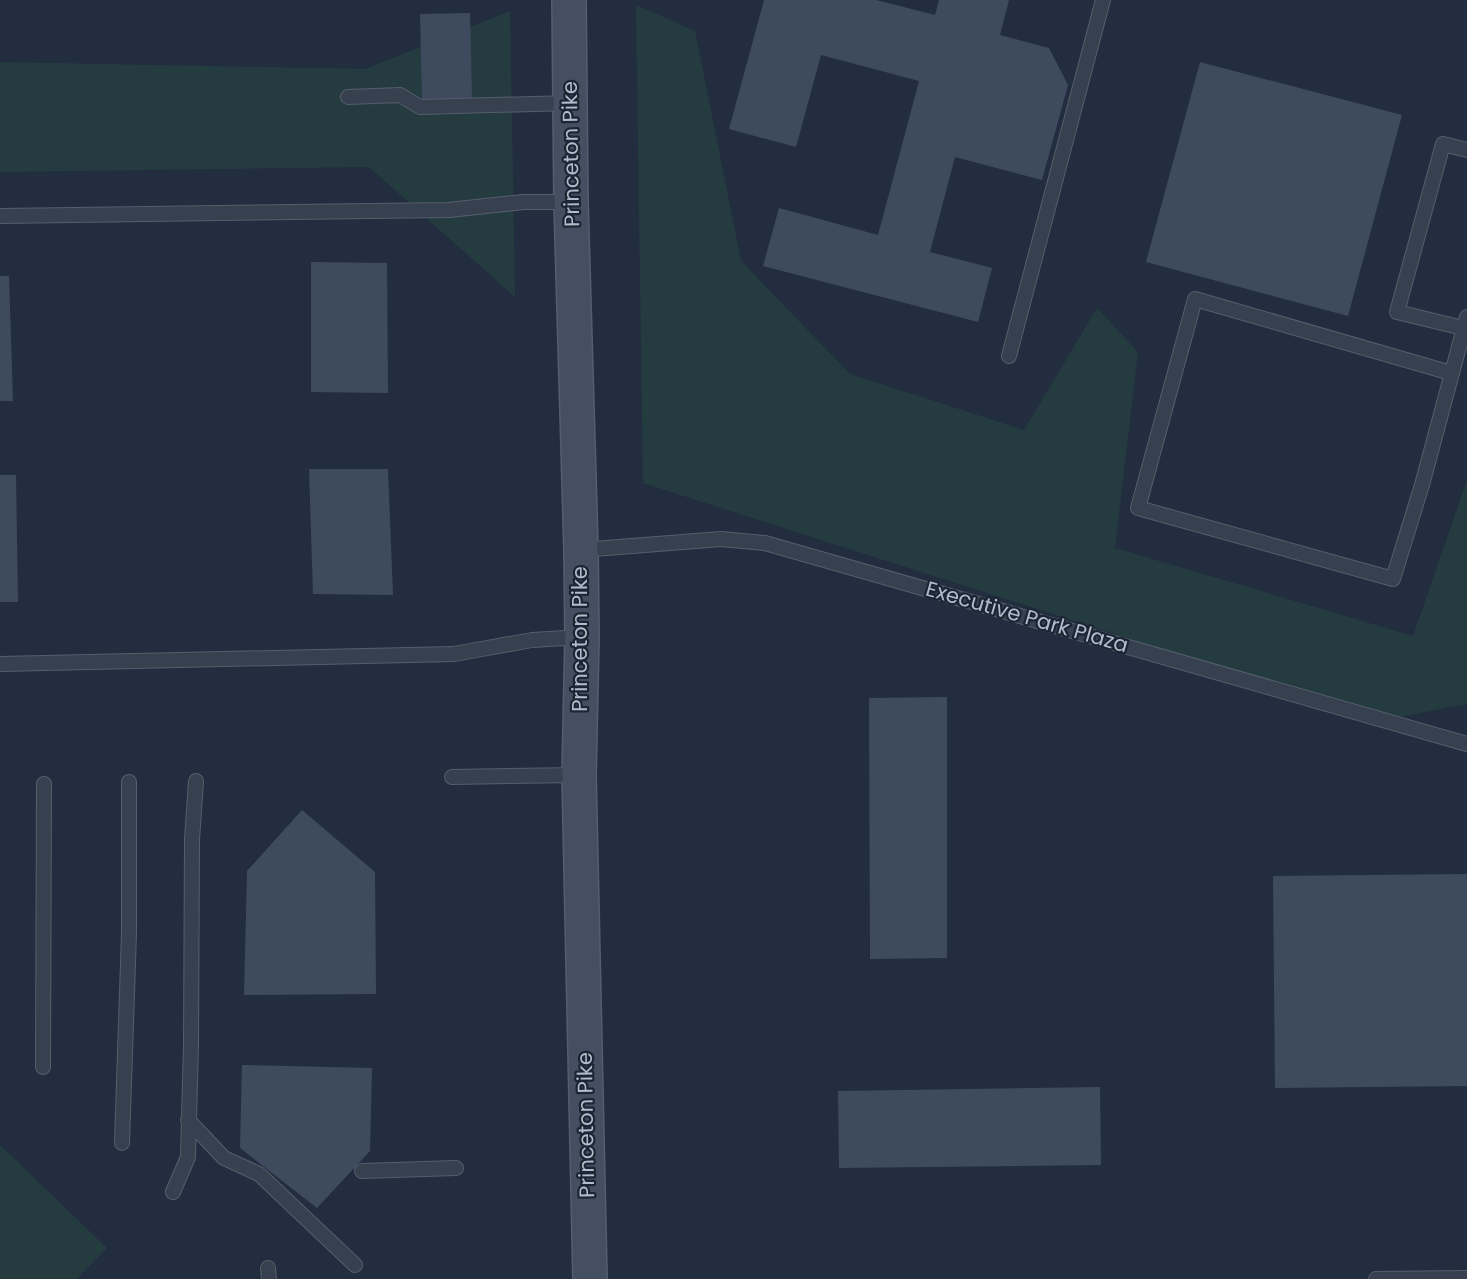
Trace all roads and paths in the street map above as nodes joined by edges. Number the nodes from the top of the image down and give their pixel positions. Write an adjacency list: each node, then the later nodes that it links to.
1 (569, 0): 4 (main road, Princeton Pike)
2 (1103, 0): 9 (lane)
3 (348, 97): 4 (lane)
4 (570, 103): 6 (main road, Princeton Pike)
5 (1467, 150): 8 (lane)
6 (571, 202): 7 (lane); 11 (main road, Princeton Pike)
7 (0, 216)
8 (1465, 322): 10 (lane)
9 (1009, 356)
10 (1451, 373): 10 (lane)
11 (580, 550): 12 (main road, Princeton Pike); 14 (lane, Executive Park Plaza)
12 (582, 637): 13 (lane); 15 (main road, Princeton Pike)
13 (0, 664)
14 (1467, 744)
15 (579, 775): 16 (lane); 30 (main road, Princeton Pike)
16 (452, 777)
17 (196, 781): 21 (lane)
18 (129, 782): 22 (lane)
19 (44, 783): 20 (lane)
20 (43, 1067)
21 (188, 1120): 25 (lane); 27 (lane)
22 (122, 1143)
23 (456, 1168): 24 (lane)
24 (362, 1171)
25 (259, 1174): 26 (lane); 28 (lane)
26 (276, 1180)
27 (173, 1192)
28 (355, 1264)
29 (1467, 1278): 31 (lane)
30 (590, 1279)
31 (1376, 1279)

